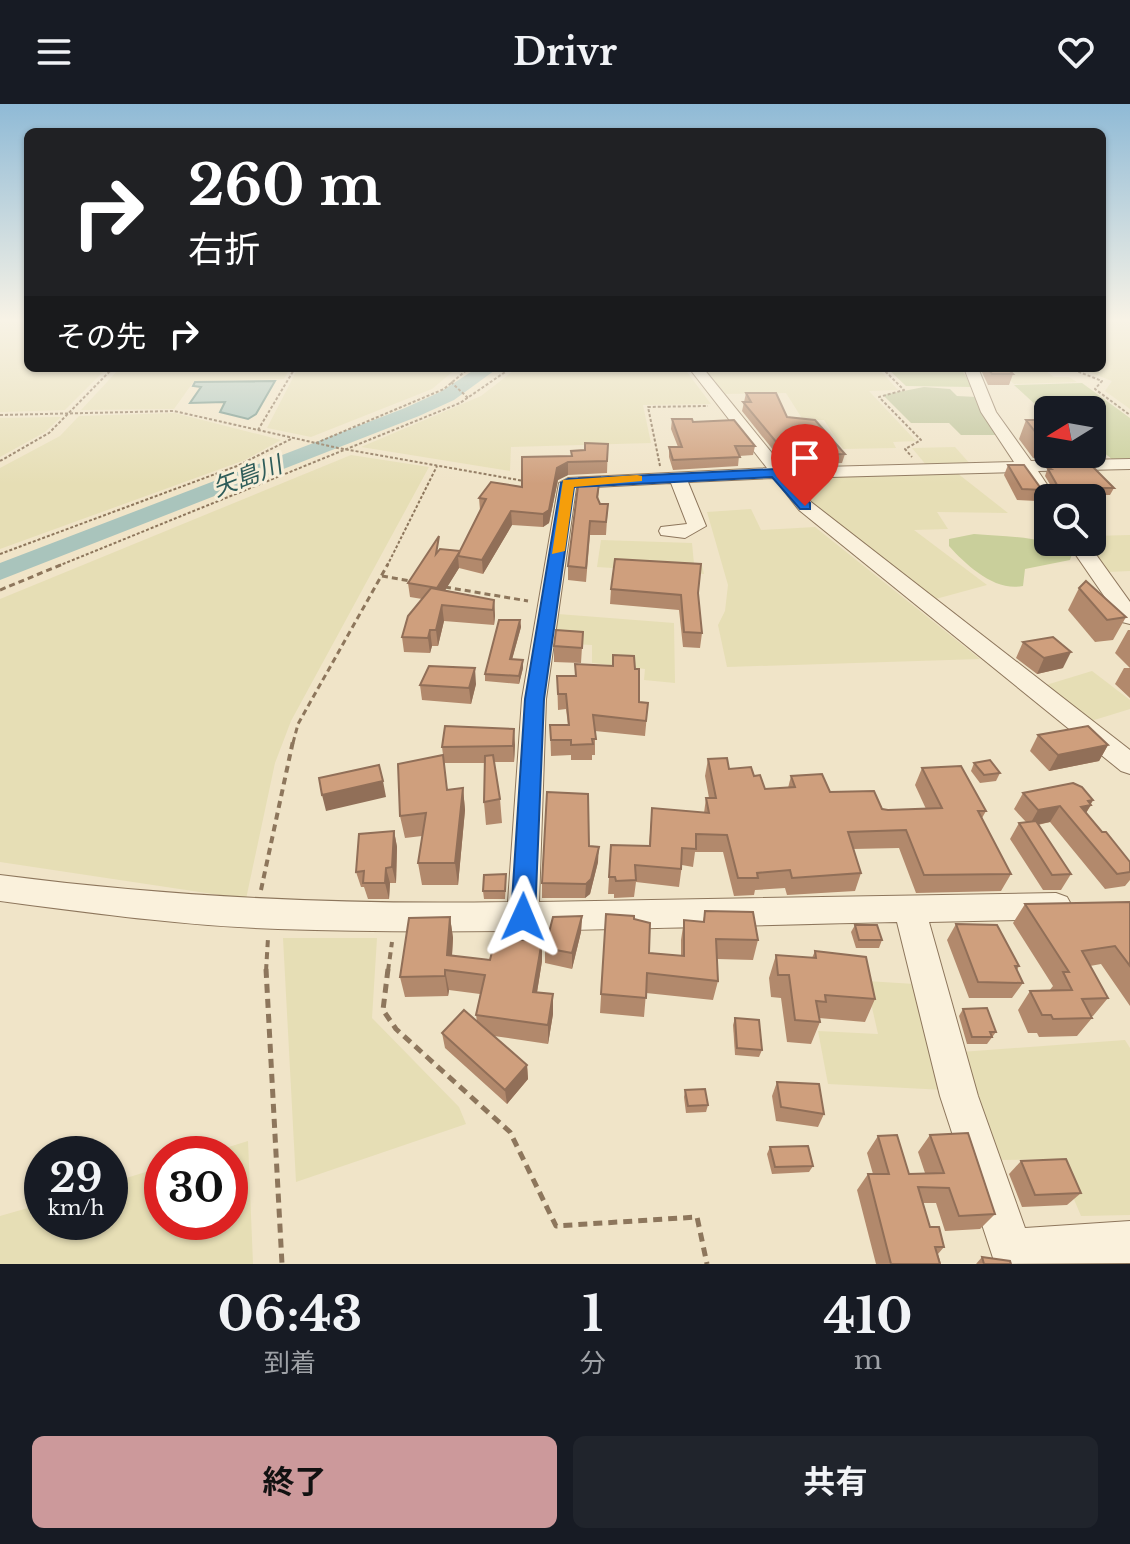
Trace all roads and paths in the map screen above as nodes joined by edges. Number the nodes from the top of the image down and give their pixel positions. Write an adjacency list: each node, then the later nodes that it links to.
1 (105, 376): 12 (path)
2 (290, 376): 15 (path)
3 (459, 376): 9 (path)
4 (499, 376): 10 (path)
5 (702, 376): 11 (street)
6 (890, 376): 23 (path)
7 (974, 376): 22 (street)
8 (1090, 376): 14 (path)
9 (451, 382): 10 (path); 17 (path)
10 (468, 398): 18 (path)
11 (725, 405): 24 (street); 25 (path)
12 (69, 413): 13 (path); 15 (path); 19 (path)
13 (0, 415)
14 (1130, 415)
15 (258, 430): 16 (path)
16 (293, 438): 17 (path); 29 (path)
17 (316, 443): 18 (path)
18 (347, 450): 21 (path); 34 (path)
19 (0, 461)
20 (1130, 464): 22 (street)
21 (437, 466): 26 (path); 31 (path)
22 (1027, 467): 23 (street); 27 (street)
23 (922, 469): 24 (street)
24 (776, 473): 25 (street); 37 (street)
25 (669, 477): 26 (street); 28 (street)
26 (568, 483): 35 (street)
27 (1038, 484)
28 (668, 531)
29 (0, 554)
30 (1087, 556): 36 (street)
31 (382, 576): 32 (path); 41 (path)
32 (413, 581)
33 (443, 586): 35 (path)
34 (0, 590)
35 (549, 604): 42 (street)
36 (1130, 617)
37 (1130, 764)
38 (0, 888): 41 (street)
39 (1083, 905): 40 (street)
40 (909, 907): 42 (street); 45 (street)
41 (265, 914): 43 (street); 46 (path)
42 (523, 917): 43 (street)
43 (397, 918): 47 (path)
44 (1130, 1242): 45 (street)
45 (1015, 1257)
46 (282, 1264)
47 (707, 1264)

